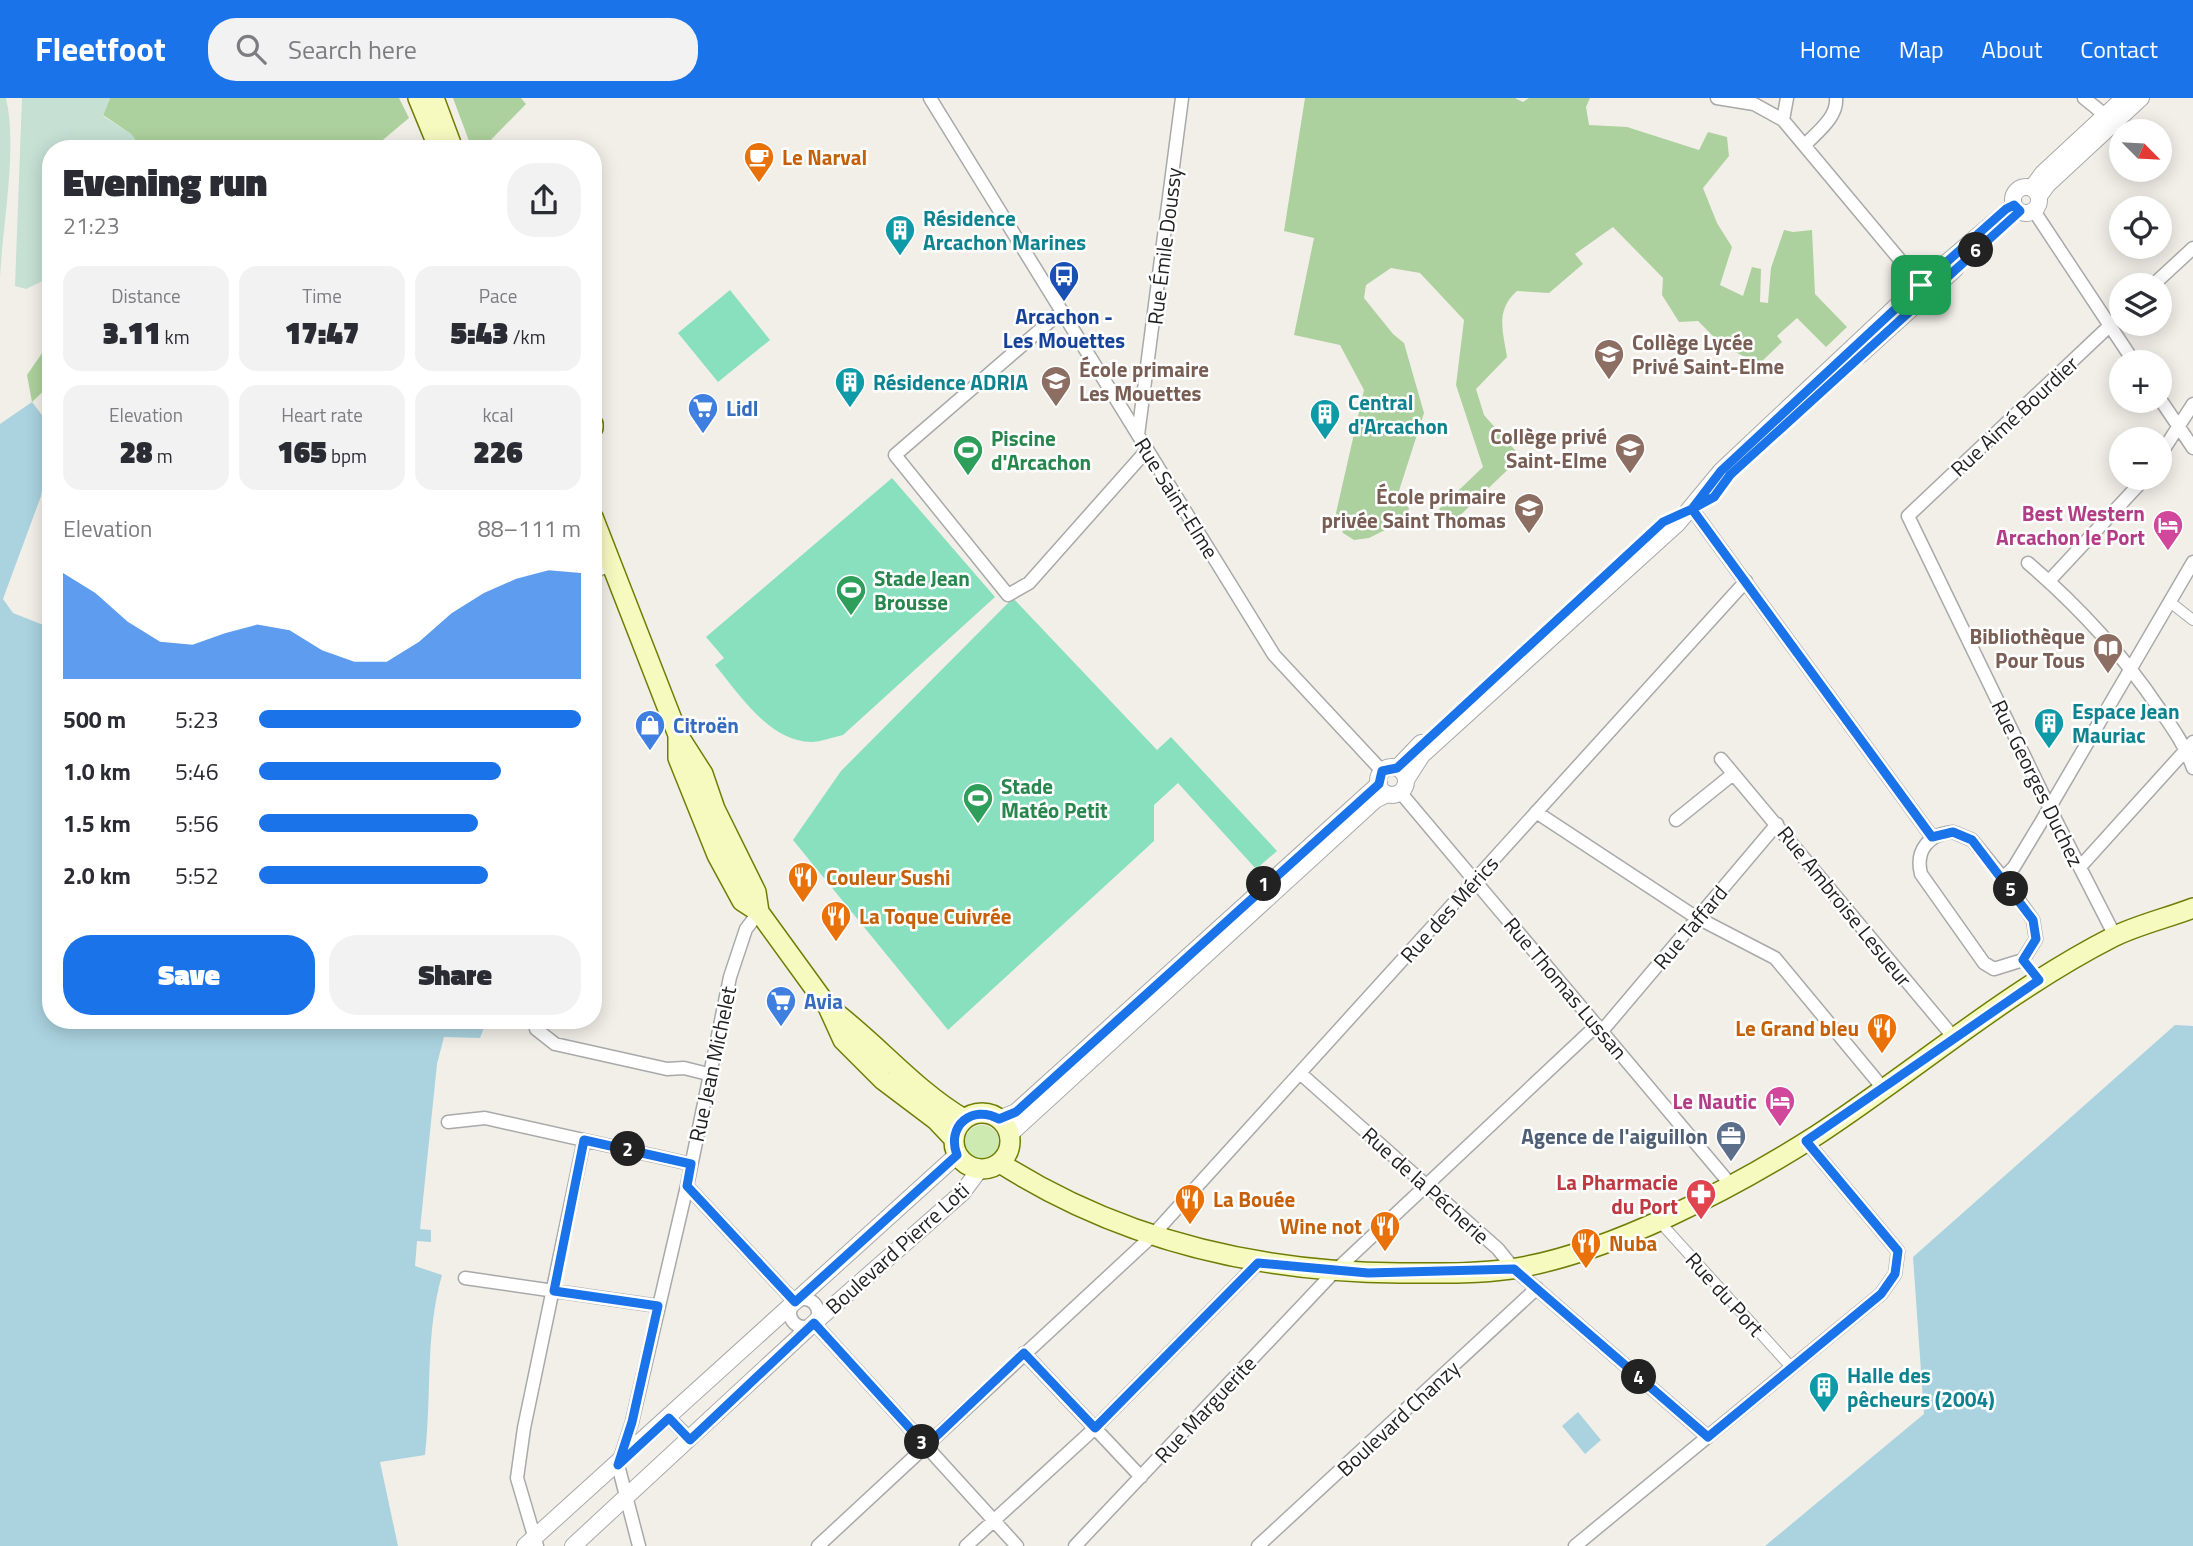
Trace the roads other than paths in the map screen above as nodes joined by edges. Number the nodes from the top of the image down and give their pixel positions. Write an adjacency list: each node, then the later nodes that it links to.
1 (418, 98): 13 (main road)
2 (434, 98): 14 (main road)
3 (930, 98): 20 (street, Rue Saint-Elme)
4 (1182, 98): 25 (street, Rue Émile Doussy)
5 (1717, 98): 12 (street)
6 (1787, 98): 12 (street)
7 (1836, 98): 15 (street)
8 (2084, 98): 11 (street)
9 (2124, 98): 11 (street)
10 (2141, 98): 16 (street)
11 (2105, 115): 16 (street)
12 (1783, 120): 15 (street)
13 (435, 140)
14 (450, 140)
15 (1805, 145): 19 (street)
16 (2028, 202): 19 (street); 21 (street); 30 (street)
17 (2193, 248): 18 (street)
18 (2166, 273)
19 (1921, 285): 30 (street)
20 (1062, 311): 25 (street, Rue Saint-Elme); 28 (street)
21 (2109, 326): 31 (street, Rue Aimé Bourdier)
22 (2193, 404): 24 (street)
23 (2169, 413): 24 (street)
24 (2178, 426): 26 (street); 27 (street)
25 (1138, 435): 28 (street, Rue Saint-Elme)
26 (2172, 436)
27 (2193, 449)
28 (1147, 450): 44 (street, Rue Saint-Elme)
29 (2134, 490): 36 (street)
30 (1692, 509): 35 (street); 44 (street)
31 (1908, 516): 45 (street, Rue Georges Duchez)
32 (2193, 562): 37 (street)
33 (2028, 563): 36 (street)
34 (602, 568): 54 (main road)
35 (1746, 581): 46 (street, Rue des Mérics); 49 (street)
36 (2049, 581): 39 (street)
37 (2170, 602): 38 (street); 39 (street)
38 (2193, 620)
39 (2132, 669): 40 (street); 45 (street)
40 (2190, 746): 42 (street); 50 (street)
41 (1721, 759): 43 (street, Rue Ambroise Lesueur)
42 (2193, 768)
43 (1733, 774): 47 (street); 48 (street, Rue Ambroise Lesueur)
44 (1392, 782): 52 (street, Rue Thomas Lussan); 68 (street)
45 (2049, 807): 50 (street, Rue Georges Duchez); 51 (street)
46 (1536, 812): 52 (street, Rue des Mérics); 55 (street)
47 (1676, 820)
48 (1777, 824): 55 (street, Rue Taffard); 62 (street, Rue Ambroise Lesueur)
49 (1932, 837): 51 (street); 57 (street)
50 (2080, 867): 56 (street, Rue Georges Duchez)
51 (2003, 878): 57 (street)
52 (1475, 880): 60 (street, Rue Thomas Lussan); 64 (street, Rue des Mérics)
53 (2193, 908): 56 (main road)
54 (759, 912): 59 (main road); 63 (street, Rue Jean Michelet)
55 (1698, 918): 60 (street, Rue Taffard); 65 (street)
56 (2115, 936): 58 (main road)
57 (2023, 960): 58 (street)
58 (2039, 980): 62 (main road)
59 (828, 1007): 66 (main road); 71 (main road)
60 (1599, 1028): 75 (street, Rue Taffard); 76 (street, Rue Thomas Lussan)
61 (536, 1030): 63 (street)
62 (1955, 1039): 65 (main road)
63 (708, 1074): 73 (street, Rue Jean Michelet)
64 (1301, 1074): 75 (street, Rue de la Pécherie); 79 (street, Rue des Mérics)
65 (1882, 1087): 70 (main road)
66 (964, 1119): 68 (main road); 71 (main road)
67 (448, 1122): 69 (street)
68 (1004, 1127): 72 (main road)
69 (584, 1140): 73 (street); 85 (street)
70 (1806, 1141): 76 (main road); 90 (street)
71 (956, 1147): 74 (main road); 86 (street, Boulevard Pierre Loti)
72 (1000, 1163): 74 (main road); 79 (main road)
73 (691, 1164): 77 (street, Rue Jean Michelet)
74 (981, 1169): 88 (street, Boulevard Pierre Loti)
75 (1426, 1185): 81 (street, Rue de la Pécherie); 82 (street, Rue Marguerite)
76 (1731, 1185): 78 (main road)
77 (687, 1186): 86 (street); 87 (street, Rue Jean Michelet)
78 (1658, 1220): 81 (main road); 90 (street, Rue du Port)
79 (1151, 1237): 80 (main road); 89 (street, Rue des Mérics)
80 (1258, 1263): 82 (main road); 92 (street)
81 (1514, 1269): 82 (main road); 84 (street, Rue de la Pécherie)
82 (1335, 1271): 97 (street, Rue Marguerite)
83 (465, 1278): 85 (street)
84 (1537, 1288): 93 (street, Rue de la Pécherie); 107 (street, Boulevard Chanzy)
85 (554, 1291): 87 (street); 100 (street)
86 (795, 1302): 88 (street); 88 (street); 91 (street, Boulevard Pierre Loti)
87 (658, 1306): 96 (street, Rue Jean Michelet)
88 (814, 1323): 94 (street, Boulevard Pierre Loti); 95 (street)
89 (1024, 1353): 92 (street); 95 (street, Rue des Mérics)
90 (1791, 1368): 93 (street)
91 (669, 1418): 94 (street); 96 (street, Boulevard Pierre Loti)
92 (1095, 1428): 97 (street); 99 (street)
93 (1708, 1437): 108 (street)
94 (690, 1440): 98 (street, Boulevard Pierre Loti)
95 (926, 1446): 99 (street); 103 (street, Rue des Mérics)
96 (618, 1465): 98 (street); 100 (street, Boulevard Pierre Loti)
97 (1141, 1477): 106 (street, Rue Marguerite)
98 (625, 1500): 101 (street, Boulevard Pierre Loti); 102 (street)
99 (995, 1522): 104 (street); 105 (street)
100 (532, 1543)
101 (573, 1546)
102 (639, 1546)
103 (818, 1546)
104 (966, 1546)
105 (1017, 1546)
106 (1075, 1546)
107 (1258, 1546)
108 (1575, 1546)

